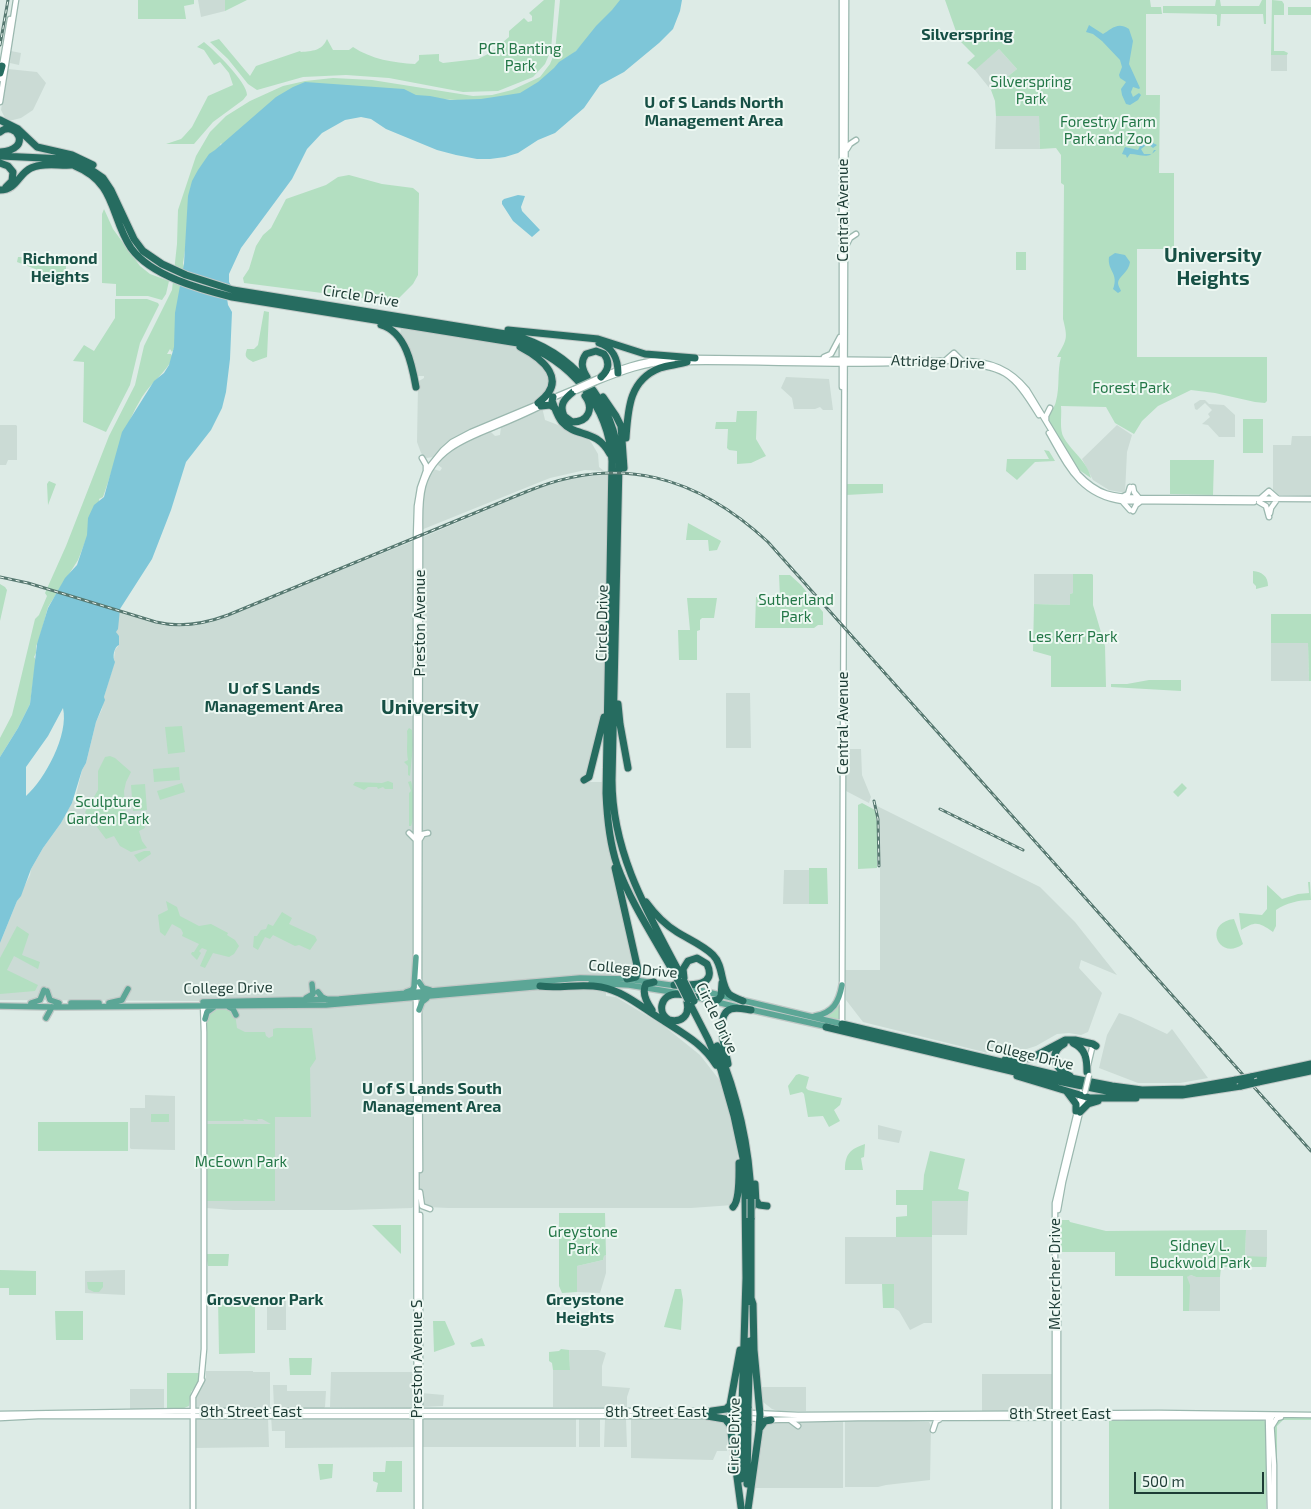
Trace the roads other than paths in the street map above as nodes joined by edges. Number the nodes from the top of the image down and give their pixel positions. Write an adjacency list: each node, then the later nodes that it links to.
1 (14, 0): 3 (main road); 5 (main road)
2 (845, 0): 10 (main road, Central Avenue); 24 (main road, Central Avenue)
3 (1, 69): 4 (main road)
4 (0, 79)
5 (0, 102)
6 (0, 120): 8 (highway)
7 (0, 126): 8 (highway)
8 (13, 126): 14 (highway)
9 (0, 132): 12 (highway)
10 (846, 132): 11 (main road, Central Avenue); 11 (main road)
11 (846, 152): 17 (main road, Central Avenue)
12 (0, 154): 14 (highway); 18 (highway, Circle Drive)
13 (0, 162): 15 (highway, Circle Drive); 16 (highway)
14 (92, 164): 18 (highway)
15 (71, 165): 16 (highway); 20 (highway, Circle Drive)
16 (0, 189)
17 (846, 226): 19 (main road, Central Avenue); 19 (main road)
18 (130, 231): 20 (highway, Circle Drive)
19 (846, 245): 28 (main road, Central Avenue)
20 (162, 268): 21 (highway, Circle Drive)
21 (233, 294): 22 (highway, Circle Drive); 23 (highway, Circle Drive)
22 (352, 317): 26 (highway, Circle Drive); 40 (highway)
23 (428, 321): 25 (highway); 55 (highway, Circle Drive)
24 (842, 331): 30 (main road); 32 (main road, Central Avenue)
25 (542, 334): 29 (highway); 37 (highway)
26 (486, 337): 27 (highway); 47 (highway, Circle Drive)
27 (520, 347): 41 (highway); 43 (highway)
28 (845, 348): 31 (main road); 32 (main road, Central Avenue)
29 (694, 358): 30 (main road, Attridge Drive); 37 (main road, Attridge Drive)
30 (813, 358): 32 (main road, Attridge Drive)
31 (859, 359): 32 (main road, Attridge Drive); 44 (main road, Attridge Drive)
32 (843, 361): 34 (main road); 35 (main road, Attridge Drive); 36 (main road, Attridge Drive); 38 (main road, Central Avenue)
33 (687, 362): 34 (main road, Attridge Drive); 37 (main road, Attridge Drive); 49 (highway)
34 (808, 363): 35 (main road, Attridge Drive)
35 (830, 364): 38 (main road)
36 (855, 364): 38 (main road); 50 (main road, Attridge Drive)
37 (618, 371): 39 (main road, Attridge Drive)
38 (844, 373): 75 (main road, Central Avenue)
39 (596, 380): 41 (main road, Preston Avenue, bridge); 49 (highway)
40 (416, 388)
41 (574, 391): 42 (main road, Preston Avenue)
42 (553, 402): 43 (main road, Preston Avenue); 43 (highway); 47 (highway)
43 (539, 405): 46 (main road, Preston Avenue); 59 (main road, Preston Avenue)
44 (1038, 407): 45 (main road, Attridge Drive); 45 (main road)
45 (1046, 422): 50 (main road, Attridge Drive)
46 (436, 457): 48 (main road, Preston Avenue); 48 (main road)
47 (612, 469): 56 (highway, Circle Drive)
48 (426, 471): 58 (main road, Preston Avenue)
49 (624, 478): 55 (highway)
50 (1121, 499): 51 (main road, Attridge Drive); 51 (main road); 51 (main road)
51 (1141, 500): 52 (main road, Attridge Drive)
52 (1260, 500): 53 (main road, Attridge Drive); 53 (main road); 53 (main road)
53 (1277, 500): 54 (main road, Attridge Drive)
54 (1311, 500)
55 (617, 586): 57 (highway, Circle Drive)
56 (609, 660): 61 (highway); 65 (highway, Circle Drive)
57 (616, 665): 60 (highway); 67 (highway, Circle Drive)
58 (416, 673): 59 (main road); 64 (main road, Preston Avenue)
59 (420, 694): 64 (main road, Preston Avenue)
60 (630, 764)
61 (592, 766): 62 (highway); 63 (highway)
62 (584, 780)
63 (592, 780)
64 (418, 822): 66 (main road, Preston Avenue); 66 (main road); 66 (main road)
65 (609, 830): 70 (highway); 79 (highway, Circle Drive)
66 (418, 840): 68 (main road, Preston Avenue); 71 (main road, Preston Avenue)
67 (624, 857): 69 (highway); 79 (highway, Circle Drive)
68 (416, 957): 82 (main road, Preston Avenue); 84 (main road)
69 (722, 974): 83 (highway); 88 (highway)
70 (626, 979): 72 (main road, College Drive); 78 (main road, College Drive)
71 (419, 982): 81 (main road); 82 (main road, Preston Avenue)
72 (654, 982): 76 (highway); 79 (main road, College Drive)
73 (312, 984): 86 (main road)
74 (540, 986): 76 (main road, College Drive); 81 (main road, College Drive); 105 (highway)
75 (842, 986): 102 (main road); 106 (main road, Central Avenue)
76 (644, 987): 79 (main road, College Drive); 105 (highway)
77 (128, 989): 92 (main road)
78 (448, 990): 81 (main road, College Drive); 82 (main road)
79 (685, 990): 79 (highway); 79 (highway); 83 (main road, College Drive); 87 (main road, College Drive); 119 (highway, Circle Drive)
80 (318, 992): 85 (main road)
81 (434, 994): 82 (main road, College Drive); 100 (main road)
82 (418, 995): 84 (main road, College Drive); 95 (main road); 100 (main road)
83 (721, 996): 87 (highway); 88 (main road, College Drive)
84 (403, 997): 85 (main road, College Drive); 95 (main road, College Drive); 100 (main road)
85 (326, 999): 86 (main road, College Drive)
86 (295, 1000): 94 (main road, College Drive)
87 (712, 1001): 101 (main road, College Drive)
88 (743, 1001): 102 (main road, College Drive)
89 (0, 1002): 90 (main road, College Drive)
90 (31, 1003): 91 (main road, College Drive); 91 (main road)
91 (59, 1003): 92 (main road, College Drive)
92 (110, 1003): 93 (main road, College Drive)
93 (180, 1003): 94 (main road, College Drive); 97 (main road)
94 (203, 1004): 97 (main road, College Drive); 98 (main road, College Drive); 104 (main road); 108 (main road)
95 (350, 1004): 98 (main road, College Drive)
96 (0, 1006): 99 (main road, College Drive)
97 (168, 1006): 99 (main road, College Drive)
98 (215, 1006): 104 (main road)
99 (52, 1007): 103 (main road)
100 (418, 1008): 126 (main road); 132 (main road)
101 (750, 1010): 107 (main road, College Drive); 119 (highway)
102 (801, 1014): 106 (main road, College Drive)
103 (46, 1018)
104 (205, 1019): 108 (main road)
105 (666, 1023): 119 (highway)
106 (842, 1024): 107 (main road); 109 (highway); 112 (highway, College Drive)
107 (826, 1027): 109 (highway, College Drive)
108 (204, 1032): 137 (main road)
109 (861, 1035): 113 (highway, College Drive)
110 (1073, 1043): 111 (highway); 116 (highway); 118 (highway)
111 (1094, 1046): 112 (highway); 116 (main road, McKercher Drive)
112 (951, 1050): 118 (highway, College Drive)
113 (965, 1060): 120 (highway); 122 (highway, College Drive)
114 (1311, 1064): 117 (highway, College Drive, bridge)
115 (1311, 1071): 117 (highway, College Drive, bridge)
116 (1087, 1074): 121 (main road, McKercher Drive, bridge)
117 (1238, 1083): 118 (highway, College Drive); 122 (highway, College Drive)
118 (1100, 1085)
119 (729, 1087): 125 (highway, Circle Drive)
120 (1067, 1092): 121 (highway); 124 (highway)
121 (1083, 1094): 123 (highway); 124 (main road, McKercher Drive)
122 (1182, 1095): 123 (highway)
123 (1106, 1100): 124 (highway)
124 (1078, 1112): 139 (main road, McKercher Drive)
125 (742, 1139): 127 (highway); 128 (highway, Circle Drive)
126 (420, 1192): 131 (main road); 132 (main road)
127 (738, 1196): 130 (highway); 133 (highway)
128 (751, 1199): 129 (highway); 133 (highway, Circle Drive, bridge)
129 (766, 1206)
130 (733, 1207)
131 (430, 1209)
132 (418, 1210): 146 (main road, Preston Avenue S)
133 (747, 1214): 134 (highway, Circle Drive); 135 (highway, Circle Drive)
134 (746, 1278): 136 (highway); 138 (highway, Circle Drive)
135 (751, 1298): 138 (highway, Circle Drive); 157 (highway)
136 (733, 1393): 147 (highway); 148 (highway)
137 (193, 1401): 142 (main road); 145 (main road)
138 (745, 1407): 168 (highway, Circle Drive, bridge)
139 (1056, 1407): 149 (main road); 150 (main road, McKercher Drive); 151 (main road)
140 (1268, 1408): 162 (main road)
141 (679, 1411): 146 (main road, 8th Street East); 147 (main road, 8th Street East); 155 (main road)
142 (178, 1412): 145 (main road, 8th Street East); 152 (main road, 8th Street East)
143 (256, 1412): 144 (main road, 8th Street East); 145 (main road, 8th Street East); 153 (main road)
144 (340, 1412): 146 (main road, 8th Street East); 154 (main road)
145 (193, 1414): 152 (main road, 8th Street East); 153 (main road, 8th Street East); 169 (main road)
146 (418, 1414): 154 (main road, 8th Street East); 155 (main road, 8th Street East); 170 (main road, Preston Avenue S)
147 (710, 1414): 148 (main road, 8th Street East); 155 (main road, 8th Street East); 164 (highway)
148 (730, 1414): 157 (main road, 8th Street East); 164 (highway)
149 (1046, 1414): 150 (main road, 8th Street East); 157 (main road, 8th Street East)
150 (1056, 1415): 151 (main road, 8th Street East); 161 (main road, 8th Street East); 166 (main road, McKercher Drive)
151 (1066, 1415): 162 (main road, 8th Street East); 166 (main road)
152 (0, 1416)
153 (240, 1416): 154 (main road, 8th Street East)
154 (327, 1416)
155 (659, 1416)
156 (1311, 1416): 158 (main road, 8th Street East); 162 (main road, 8th Street East)
157 (764, 1417): 163 (main road, 8th Street East); 167 (highway); 167 (highway)
158 (1281, 1417): 162 (main road, 8th Street East); 162 (main road)
159 (925, 1418): 160 (main road, 8th Street East); 160 (main road); 163 (main road, 8th Street East)
160 (943, 1418): 161 (main road, 8th Street East)
161 (1039, 1418): 166 (main road)
162 (1268, 1418): 172 (main road); 173 (main road)
163 (789, 1420): 165 (main road)
164 (730, 1425): 168 (highway)
165 (798, 1426)
166 (1056, 1427): 171 (main road, McKercher Drive)
167 (759, 1431): 168 (highway)
168 (744, 1508)
169 (193, 1509)
170 (418, 1509)
171 (1056, 1509)
172 (1270, 1509)
173 (1274, 1509)

